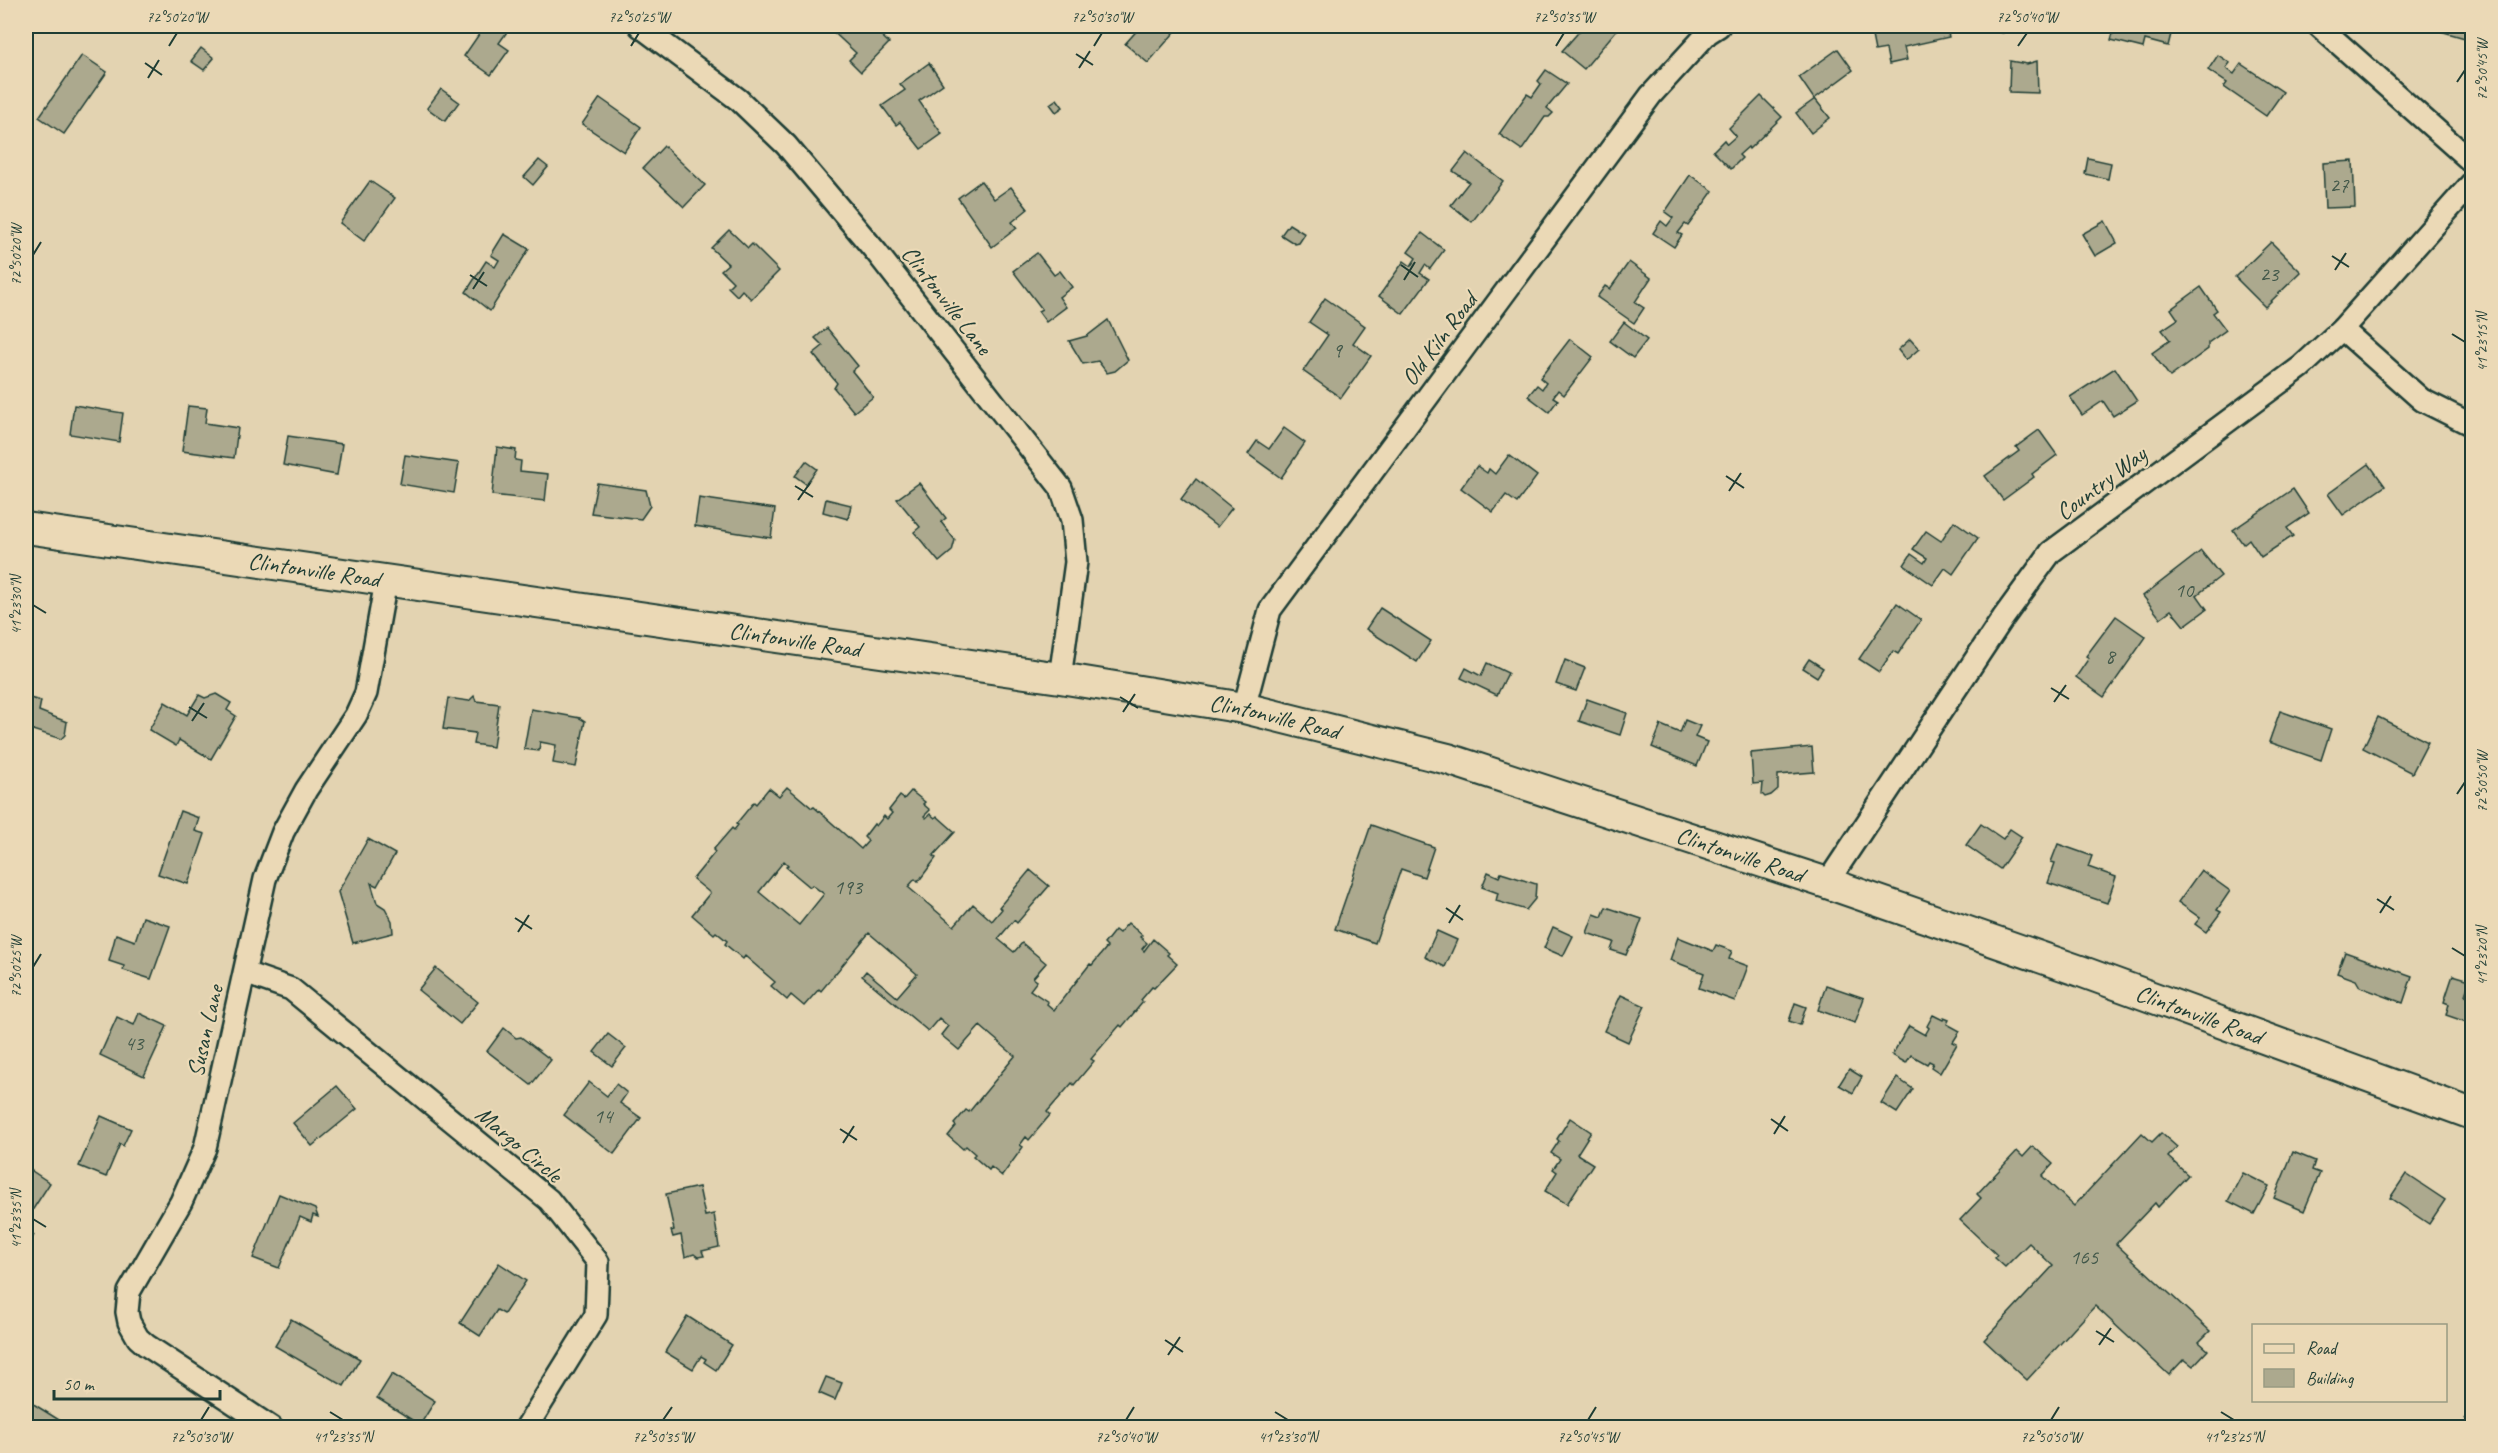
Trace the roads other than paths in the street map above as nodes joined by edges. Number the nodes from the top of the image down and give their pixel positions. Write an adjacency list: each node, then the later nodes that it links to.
1 (640, 26): 10 (street, Clintonville Lane)
2 (1719, 26): 11 (street, Old Kiln Road)
3 (2319, 26): 4 (street)
4 (2472, 162)
5 (2472, 183): 6 (street, Country Way)
6 (2342, 329): 7 (street); 12 (street, Country Way)
7 (2472, 425)
8 (26, 528): 9 (main road, Clintonville Road)
9 (386, 581): 10 (main road, Clintonville Road); 13 (street, Susan Lane)
10 (1060, 678): 11 (main road, Clintonville Road)
11 (1244, 708): 12 (main road, Clintonville Road)
12 (1827, 883): 14 (main road, Clintonville Road)
13 (245, 973): 15 (street, Susan Lane); 16 (street, Margo Circle)
14 (2472, 1114)
15 (272, 1428)
16 (526, 1428)

